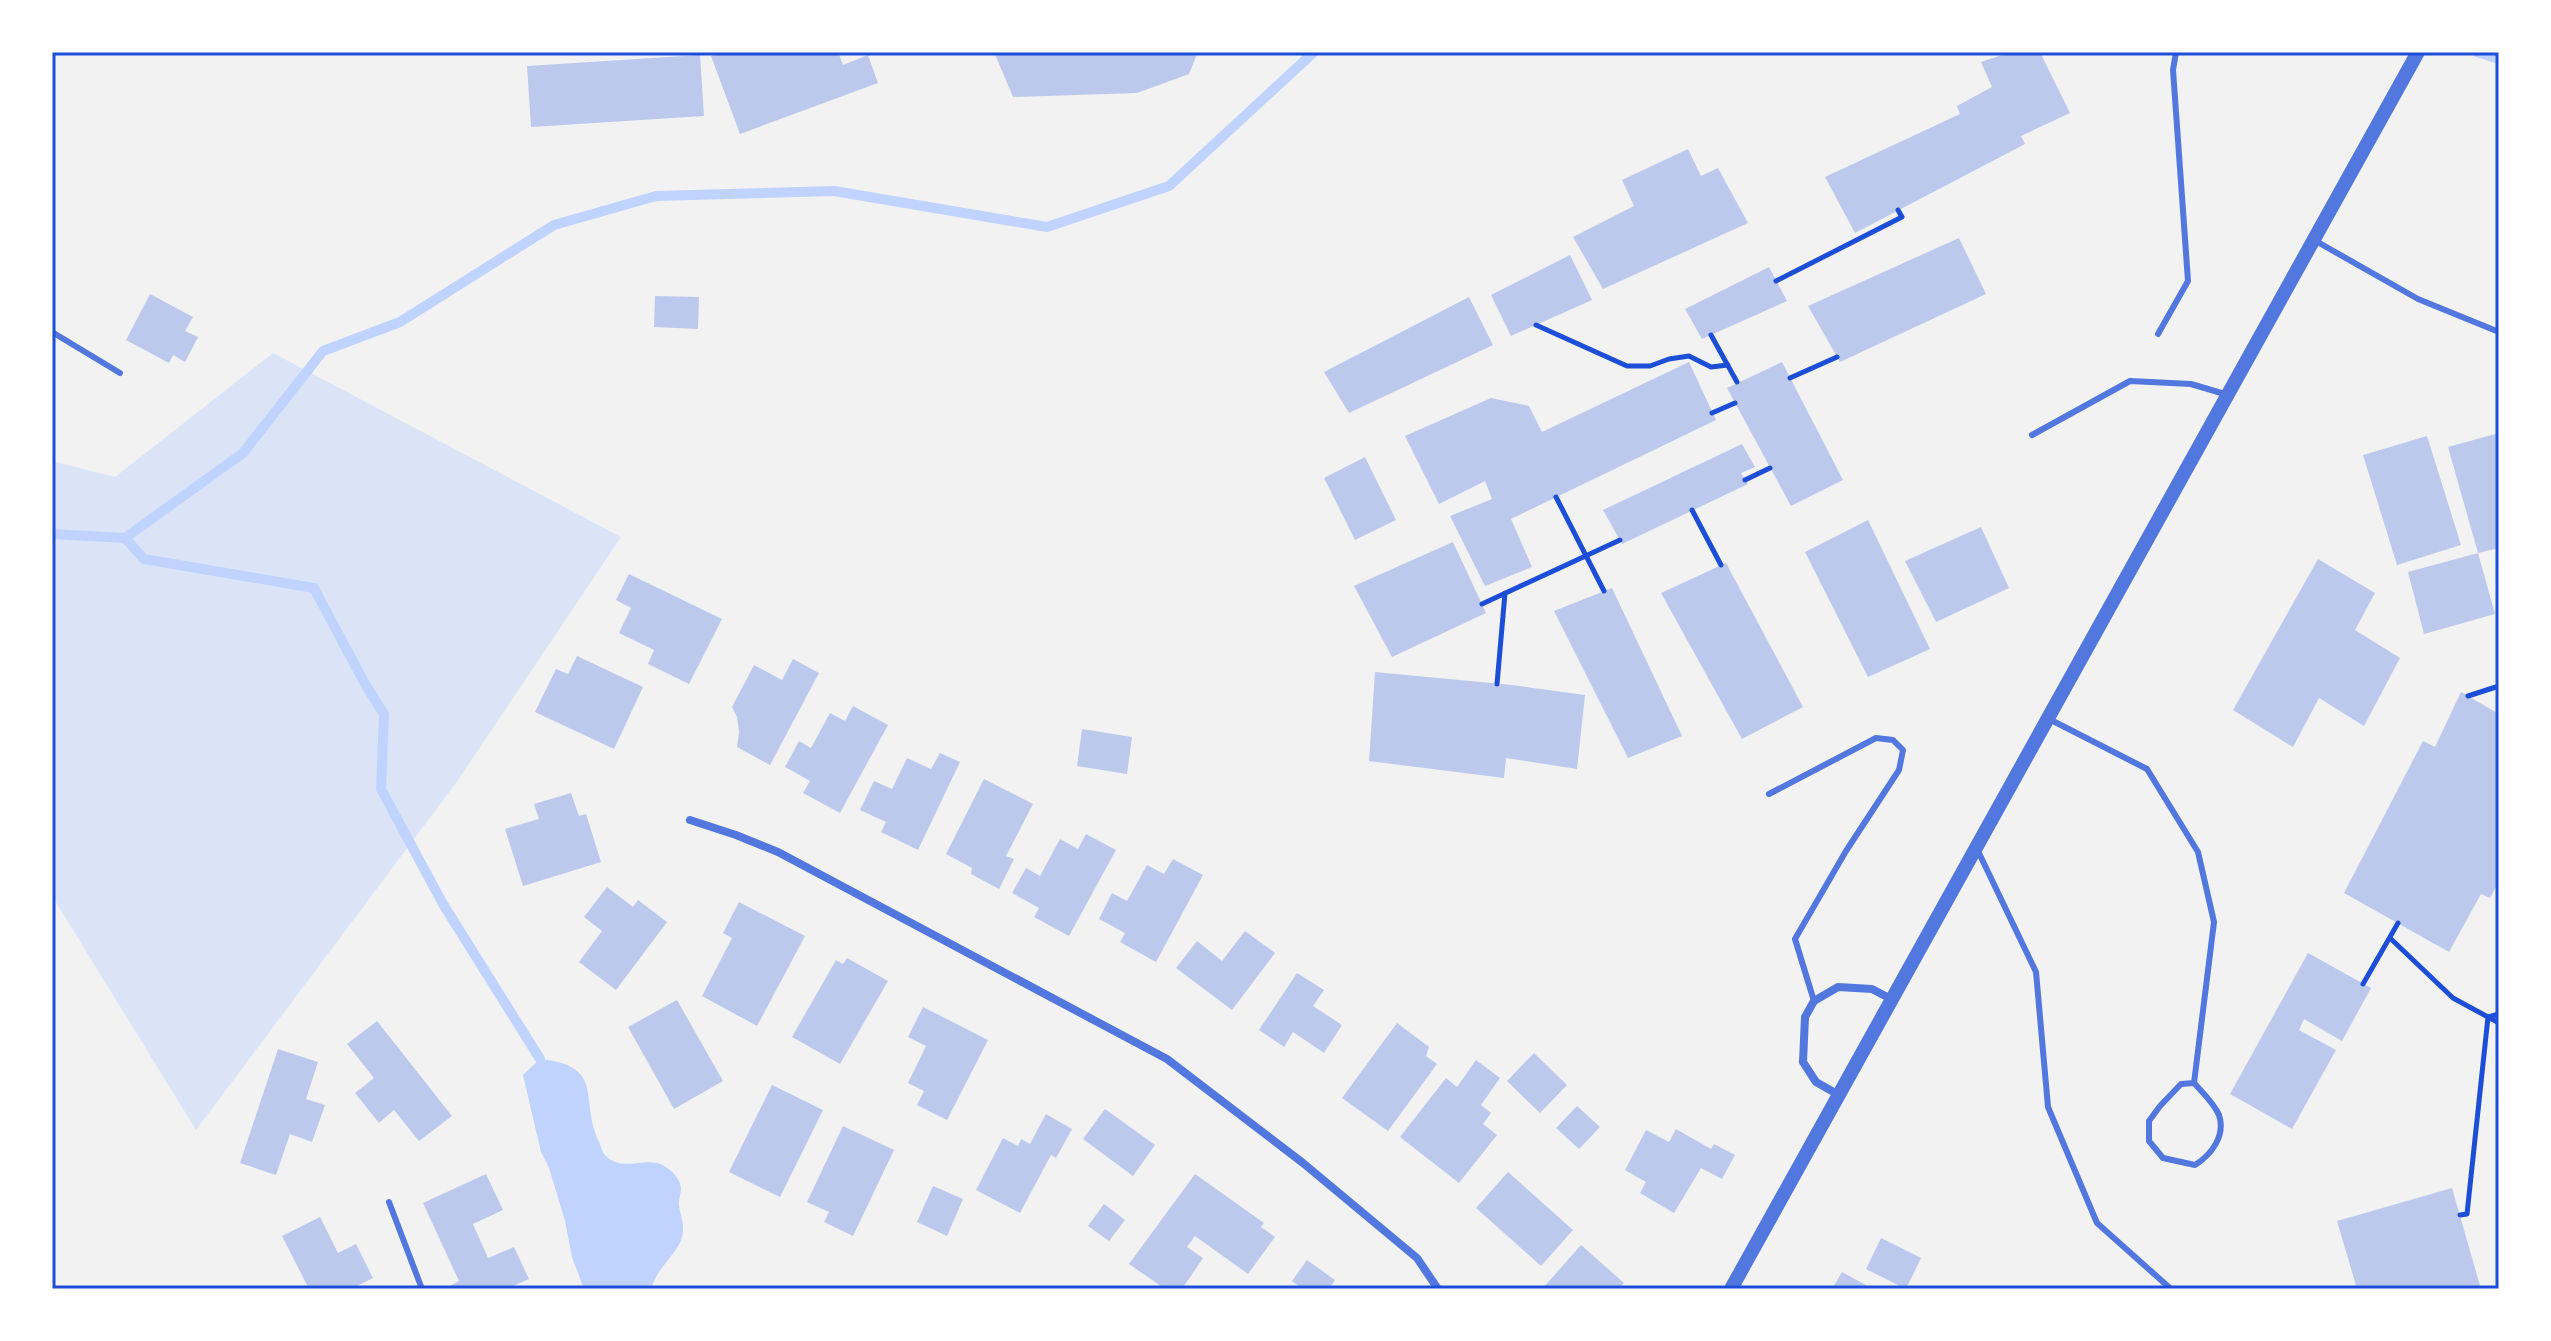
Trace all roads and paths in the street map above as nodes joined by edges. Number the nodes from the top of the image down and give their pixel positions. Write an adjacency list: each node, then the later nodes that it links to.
1 (2176, 52): 9 (lane)
2 (2418, 52): 4 (street)
3 (1898, 210): 5 (path)
4 (2314, 240): 8 (lane); 16 (street)
5 (1776, 281)
6 (1536, 325): 12 (path)
7 (52, 332): 13 (lane)
8 (2499, 332)
9 (2158, 334)
10 (1711, 335): 12 (path)
11 (1837, 357): 14 (path)
12 (1728, 365): 15 (path)
13 (120, 373)
14 (1790, 378)
15 (1737, 382)
16 (2228, 395): 19 (lane); 33 (street)
17 (1735, 403): 18 (path)
18 (1712, 413)
19 (2032, 435)
20 (1770, 468): 21 (path)
21 (1745, 480)
22 (1556, 497): 25 (path)
23 (1692, 510): 26 (path)
24 (1620, 540): 25 (path)
25 (1586, 555): 27 (path); 28 (path)
26 (1721, 565)
27 (1604, 591)
28 (1505, 593): 29 (path); 30 (path)
29 (1482, 604)
30 (1497, 684)
31 (2499, 686): 32 (path)
32 (2468, 696)
33 (2049, 719): 36 (street); 45 (lane)
34 (1769, 794): 41 (lane)
35 (690, 820): 50 (street)
36 (1976, 848): 40 (street); 52 (lane)
37 (2398, 923): 38 (path)
38 (2390, 938): 39 (path); 43 (path)
39 (2363, 984)
40 (1893, 1000): 41 (street); 46 (street)
41 (1814, 1001): 46 (street)
42 (2499, 1014): 43 (path)
43 (2488, 1017): 44 (path); 48 (path)
44 (2499, 1023)
45 (2194, 1083): 45 (lane)
46 (1839, 1095): 51 (street)
47 (389, 1202): 49 (lane)
48 (2460, 1215)
49 (422, 1289)
50 (1438, 1289)
51 (1731, 1289)
52 (2171, 1289)

